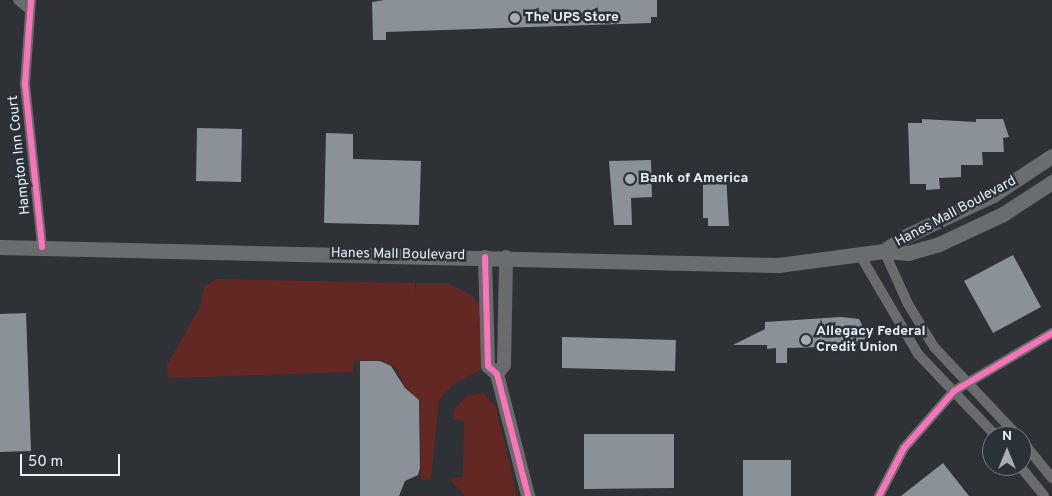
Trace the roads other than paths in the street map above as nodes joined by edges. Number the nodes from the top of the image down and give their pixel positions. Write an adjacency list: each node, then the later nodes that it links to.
1 (18, 0): 2 (street)
2 (30, 4): 6 (street, Hampton Inn Court)
3 (1052, 156): 7 (main road, Hanes Mall Boulevard)
4 (1052, 182): 7 (main road, Hanes Mall Boulevard)
5 (0, 247): 6 (main road, Hanes Mall Boulevard)
6 (42, 247): 9 (main road, Hanes Mall Boulevard)
7 (884, 251): 8 (main road, Hanes Mall Boulevard); 13 (street)
8 (860, 256): 10 (main road, Hanes Mall Boulevard); 14 (street)
9 (485, 257): 10 (main road, Hanes Mall Boulevard); 12 (street)
10 (506, 258): 12 (street)
11 (1052, 333): 13 (street)
12 (497, 374): 20 (street)
13 (966, 383): 14 (street); 16 (street)
14 (954, 391): 15 (street); 21 (street)
15 (987, 426)
16 (1008, 426)
17 (1032, 453): 19 (street)
18 (1028, 476): 22 (street)
19 (1052, 478)
20 (528, 496)
21 (879, 496)
22 (1044, 496)

